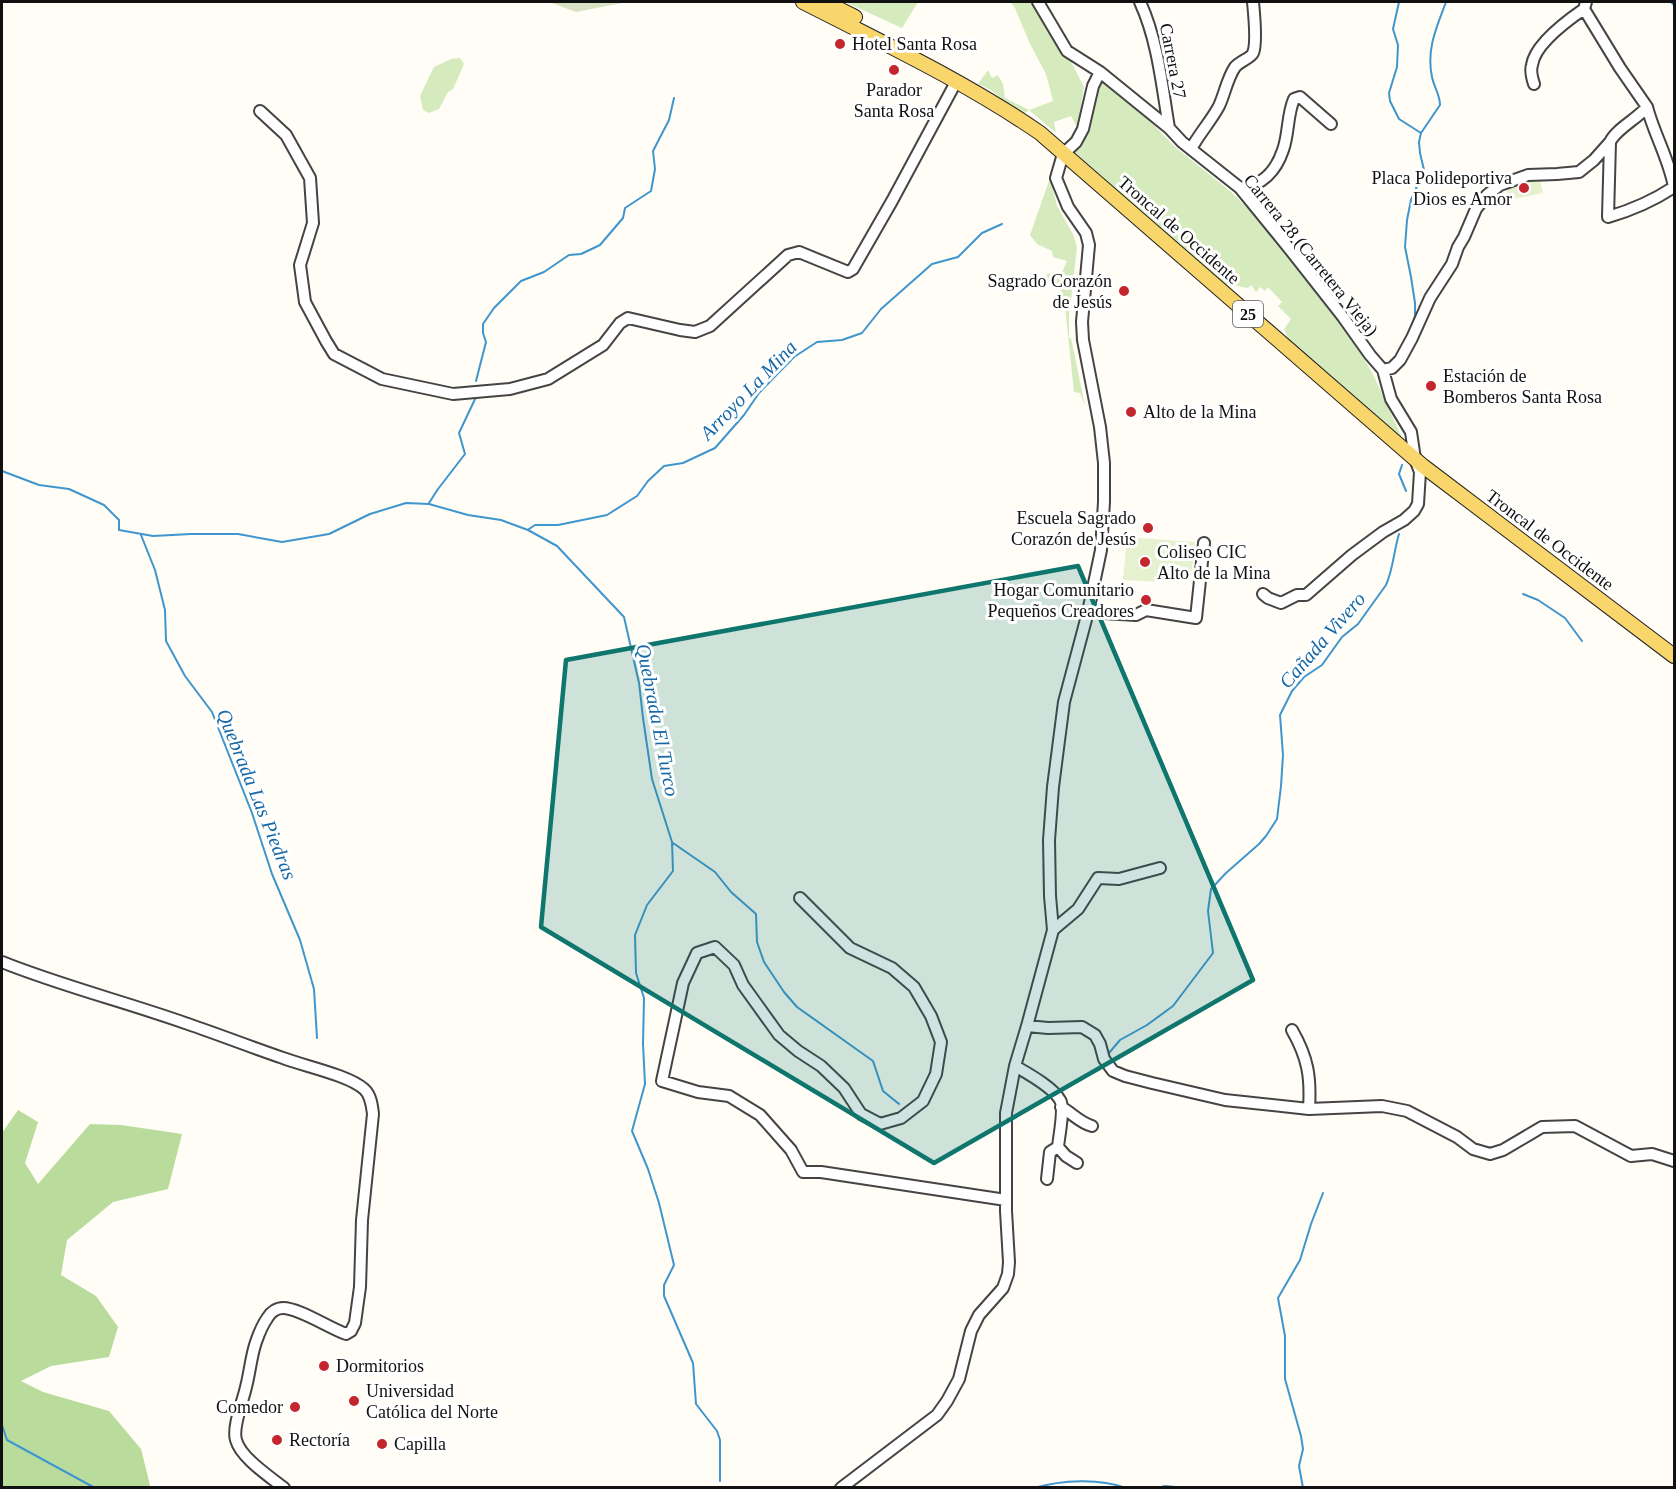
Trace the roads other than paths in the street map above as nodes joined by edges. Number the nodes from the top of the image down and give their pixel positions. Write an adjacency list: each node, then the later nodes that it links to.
1 (803, 2): 5 (main road)
2 (1038, 2): 7 (street, Carrera 28 (Carretera Vieja))
3 (1140, 2): 13 (street, Carrera 27)
4 (1253, 2): 15 (street)
5 (823, 5): 8 (main road, Troncal de Occidente / 25)
6 (1585, 5): 9 (street); 10 (street)
7 (1100, 72): 13 (street, Carrera 28 (Carretera Vieja)); 16 (street)
8 (956, 82): 11 (street); 16 (main road, Troncal de Occidente / 25)
9 (1534, 84)
10 (1647, 107): 14 (street); 14 (street)
11 (260, 111)
12 (1331, 124): 17 (street)
13 (1169, 128): 15 (street, Carrera 28 (Carretera Vieja))
14 (1610, 142): 18 (street)
15 (1191, 149): 17 (street, Carrera 28 (Carretera Vieja))
16 (1063, 154): 19 (main road, Troncal de Occidente / 25); 22 (street)
17 (1240, 188): 18 (street, Carrera 28 (Carretera Vieja))
18 (1383, 370): 19 (street, Carrera 28 (Carretera Vieja))
19 (1415, 459): 21 (street, Carrera 28 (Carretera Vieja)); 23 (main road, Troncal de Occidente / 25)
20 (1204, 543): 22 (street)
21 (1263, 594)
22 (1088, 612): 26 (street)
23 (1674, 656)
24 (1160, 868): 26 (street)
25 (800, 898): 38 (street)
26 (1053, 930): 28 (street)
27 (2, 962): 39 (street)
28 (1027, 1026): 30 (street); 32 (street)
29 (1292, 1030): 32 (street)
30 (1015, 1066): 31 (street); 38 (street)
31 (1061, 1107): 33 (street); 34 (street)
32 (1309, 1109): 35 (street)
33 (1092, 1126)
34 (1058, 1147): 36 (street); 37 (street)
35 (1674, 1161)
36 (1077, 1163)
37 (1047, 1179)
38 (1006, 1200): 40 (street)
39 (284, 1488)
40 (841, 1488)

